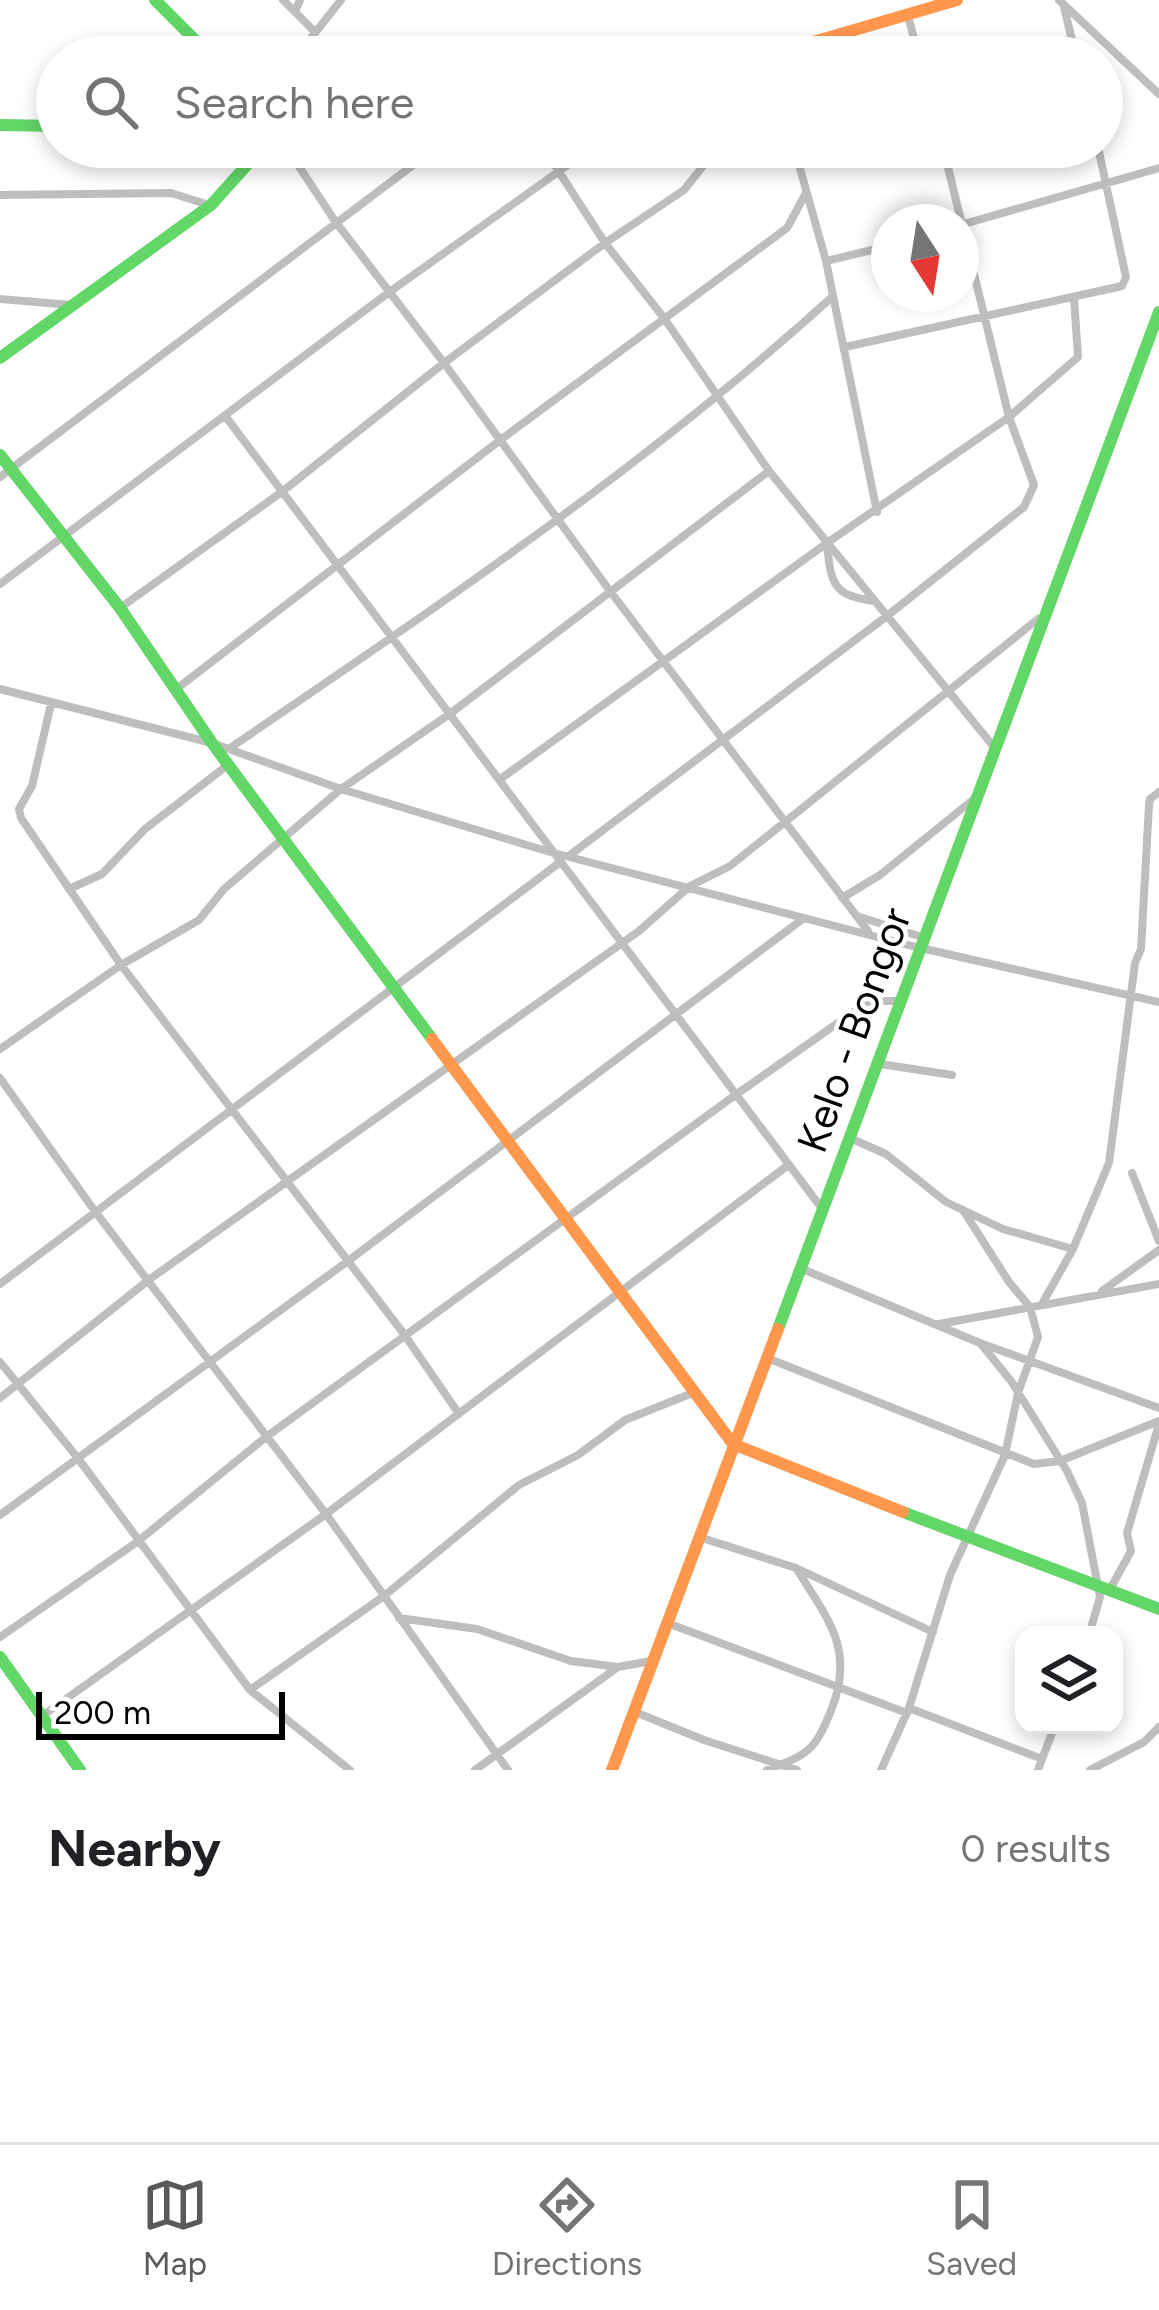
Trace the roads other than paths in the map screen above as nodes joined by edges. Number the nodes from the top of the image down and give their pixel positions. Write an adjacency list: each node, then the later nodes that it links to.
1 (155, 0): 9 (main road)
2 (180, 0): 9 (street)
3 (283, 0): 8 (street)
4 (300, 0): 8 (street)
5 (341, 0): 11 (street)
6 (957, 0): 10 (main road)
7 (1061, 3): 16 (street); 17 (street)
8 (295, 11): 11 (street)
9 (168, 12): 12 (main road)
10 (908, 14): 14 (main road); 15 (street)
11 (314, 31): 13 (street)
12 (191, 36)
13 (311, 36)
14 (835, 36)
15 (914, 36)
16 (1070, 36)
17 (1097, 36)
18 (1123, 61): 19 (street)
19 (1159, 94)
20 (0, 125): 21 (main road)
21 (36, 126)
22 (244, 168): 37 (main road)
23 (300, 168): 39 (street)
24 (408, 168): 39 (street)
25 (556, 168): 32 (street)
26 (564, 168): 32 (street)
27 (702, 168): 40 (street)
28 (799, 168): 34 (street)
29 (948, 168): 36 (street)
30 (1103, 168): 33 (street)
31 (1159, 168): 33 (street)
32 (558, 172): 40 (street); 44 (street)
33 (1107, 183): 38 (street); 46 (street)
34 (806, 194): 42 (street); 51 (street)
35 (0, 195): 37 (street)
36 (958, 204)
37 (211, 205): 48 (main road)
38 (979, 219)
39 (335, 221): 44 (street); 61 (street)
40 (605, 244): 51 (street); 54 (street)
41 (871, 250): 42 (street)
42 (826, 261): 45 (street)
43 (979, 285): 50 (street)
44 (388, 292): 54 (street); 56 (street)
45 (832, 297): 52 (street); 55 (street)
46 (1074, 298): 50 (street); 57 (street)
47 (0, 299): 48 (street)
48 (72, 305): 53 (main road)
49 (1159, 313): 72 (main road, Kelo - Bongor)
50 (987, 315): 52 (street); 57 (street)
51 (664, 318): 55 (street); 58 (street)
52 (845, 347): 63 (street)
53 (2, 356)
54 (444, 363): 58 (street); 62 (street)
55 (718, 395): 60 (street); 64 (street)
56 (226, 417): 62 (street); 65 (street)
57 (1009, 418): 63 (street); 73 (street)
58 (499, 441): 64 (street); 67 (street)
59 (0, 455): 61 (main road)
60 (769, 471): 66 (street); 69 (street)
61 (5, 473): 65 (main road)
62 (283, 491): 67 (street); 71 (street)
63 (877, 512): 66 (street)
64 (556, 519): 69 (street); 74 (street)
65 (64, 537): 68 (street); 71 (main road)
66 (827, 543): 70 (street); 70 (street); 75 (street)
67 (337, 567): 74 (street); 77 (street)
68 (0, 584)
69 (610, 591): 75 (street); 80 (street)
70 (875, 601): 73 (street)
71 (121, 608): 77 (main road)
72 (1049, 610): 78 (street); 83 (main road, Kelo - Bongor)
73 (887, 616): 78 (street); 81 (street)
74 (393, 637): 80 (street); 84 (street)
75 (666, 663): 81 (street); 86 (street)
76 (0, 689): 79 (street)
77 (174, 691): 82 (main road)
78 (948, 691): 83 (street); 90 (street)
79 (51, 704): 82 (street); 96 (street)
80 (451, 713): 86 (street); 87 (street)
81 (722, 740): 90 (street); 93 (street)
82 (212, 743): 84 (street); 85 (main road)
83 (994, 746): 89 (main road, Kelo - Bongor)
84 (229, 748): 87 (street)
85 (229, 764): 91 (main road); 96 (street)
86 (499, 780): 92 (street)
87 (341, 789): 91 (street); 92 (street)
88 (1159, 792): 105 (street)
89 (975, 798): 97 (street); 101 (main road, Kelo - Bongor)
90 (784, 820): 95 (street); 97 (street)
91 (284, 837): 103 (street); 104 (main road)
92 (550, 852): 93 (street); 94 (street)
93 (569, 856): 95 (street)
94 (559, 863): 102 (street); 104 (street)
95 (689, 886): 99 (street); 102 (street)
96 (70, 889): 103 (street)
97 (842, 898): 98 (street)
98 (855, 916): 100 (street); 101 (street)
99 (806, 917): 100 (street); 108 (street)
100 (870, 934): 101 (street)
101 (921, 942): 105 (street); 106 (main road, Kelo - Bongor)
102 (620, 944): 108 (street); 110 (street)
103 (121, 965): 109 (street); 115 (street)
104 (394, 987): 110 (main road); 115 (street)
105 (1131, 994): 107 (street); 126 (street)
106 (899, 1001): 111 (main road, Kelo - Bongor); 114 (street)
107 (1159, 1002)
108 (674, 1016): 114 (street); 117 (street)
109 (0, 1048)
110 (452, 1064): 117 (main road); 120 (street)
111 (878, 1064): 112 (street); 116 (main road, Kelo - Bongor)
112 (952, 1075)
113 (0, 1078): 121 (street)
114 (734, 1096): 118 (street); 124 (street)
115 (232, 1108): 120 (street); 121 (street)
116 (850, 1138): 122 (main road, Kelo - Bongor); 123 (street)
117 (509, 1140): 124 (main road); 127 (street)
118 (788, 1166): 122 (street); 132 (street)
119 (1132, 1173): 125 (street)
120 (287, 1182): 127 (street); 129 (street)
121 (94, 1210): 129 (street); 130 (street)
122 (823, 1210): 128 (main road, Kelo - Bongor)
123 (963, 1210): 126 (street); 135 (street)
124 (568, 1218): 132 (main road); 137 (street)
125 (1159, 1245): 133 (street)
126 (1073, 1250): 134 (street)
127 (348, 1262): 137 (street); 140 (street)
128 (799, 1267): 136 (street); 139 (main road, Kelo - Bongor)
129 (149, 1280): 140 (street); 143 (street)
130 (0, 1284)
131 (1159, 1284): 133 (street)
132 (622, 1293): 144 (main road); 148 (street)
133 (1099, 1293): 134 (street)
134 (1042, 1304): 135 (street)
135 (1030, 1307): 136 (street); 141 (street)
136 (938, 1324): 138 (street)
137 (404, 1334): 148 (street); 150 (street)
138 (980, 1342): 141 (street); 145 (street)
139 (765, 1358): 151 (main road, Kelo - Bongor); 152 (street)
140 (209, 1360): 150 (street); 154 (street)
141 (1031, 1360): 145 (street); 147 (street)
142 (0, 1362): 143 (street)
143 (16, 1383): 146 (street); 154 (street)
144 (695, 1392): 151 (main road); 164 (street)
145 (1018, 1393): 152 (street); 155 (street)
146 (0, 1398)
147 (1159, 1408)
148 (459, 1414): 157 (street)
149 (1159, 1423): 153 (street); 155 (street)
150 (266, 1437): 157 (street); 161 (street)
151 (733, 1444): 159 (main road, Kelo - Bongor); 160 (main road)
152 (1005, 1455): 155 (street); 160 (street)
153 (1150, 1455): 156 (street); 163 (street)
154 (77, 1456): 158 (street); 161 (street)
155 (1060, 1461): 163 (street)
156 (1159, 1465)
157 (326, 1514): 164 (street); 166 (street)
158 (0, 1515)
159 (698, 1536): 162 (street); 168 (main road, Kelo - Bongor)
160 (969, 1537): 163 (main road); 170 (street)
161 (137, 1542): 166 (street); 171 (street)
162 (796, 1568): 170 (street); 175 (street)
163 (1104, 1589): 165 (main road); 169 (street)
164 (383, 1596): 167 (street); 176 (street)
165 (1159, 1610)
166 (189, 1612): 176 (street); 179 (street)
167 (399, 1618): 174 (street); 182 (street)
168 (668, 1623): 173 (main road, Kelo - Bongor); 175 (street)
169 (1092, 1626)
170 (933, 1632): 177 (street)
171 (0, 1637)
172 (0, 1657): 179 (main road)
173 (652, 1660): 174 (street); 178 (main road, Kelo - Bongor)
174 (619, 1667): 182 (street)
175 (840, 1687): 177 (street); 184 (street)
176 (250, 1690): 186 (street)
177 (908, 1710): 183 (street); 192 (street)
178 (634, 1712): 184 (street); 189 (main road, Kelo - Bongor)
179 (42, 1716): 185 (main road)
180 (1159, 1727): 194 (street)
181 (1052, 1734): 183 (street)
182 (497, 1756): 187 (street); 188 (street)
183 (1042, 1759): 193 (street)
184 (783, 1764): 190 (street); 191 (street)
185 (80, 1770)
186 (350, 1770)
187 (476, 1770)
188 (508, 1770)
189 (612, 1770)
190 (767, 1770)
191 (797, 1770)
192 (881, 1770)
193 (1038, 1770)
194 (1090, 1770)

